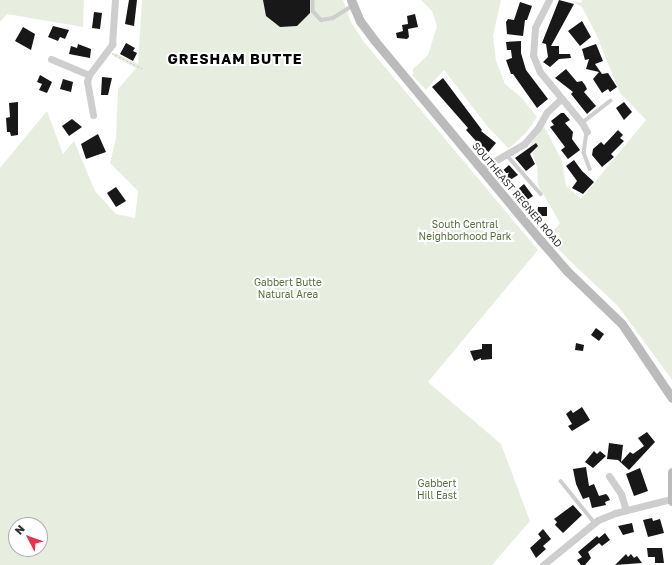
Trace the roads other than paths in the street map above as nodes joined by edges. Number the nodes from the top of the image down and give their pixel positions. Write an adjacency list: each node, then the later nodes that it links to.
1 (115, 0): 6 (street)
2 (313, 0): 4 (lane)
3 (549, 0): 7 (street)
4 (352, 3): 13 (street, SOUTHEAST REGNER ROAD)
5 (51, 59): 6 (street)
6 (89, 75): 9 (street)
7 (561, 99): 10 (street); 12 (street)
8 (610, 101): 10 (lane)
9 (92, 115)
10 (582, 123): 11 (street)
11 (587, 132): 14 (lane)
12 (506, 154): 13 (street); 15 (lane)
13 (481, 169): 16 (street, SOUTHEAST REGNER ROAD)
14 (590, 169)
15 (541, 194)
16 (672, 398)
17 (672, 472): 20 (street)
18 (609, 476): 21 (street)
19 (561, 481): 22 (lane)
20 (672, 500): 21 (street)
21 (626, 510): 22 (street)
22 (594, 522): 23 (street)
23 (543, 565)

